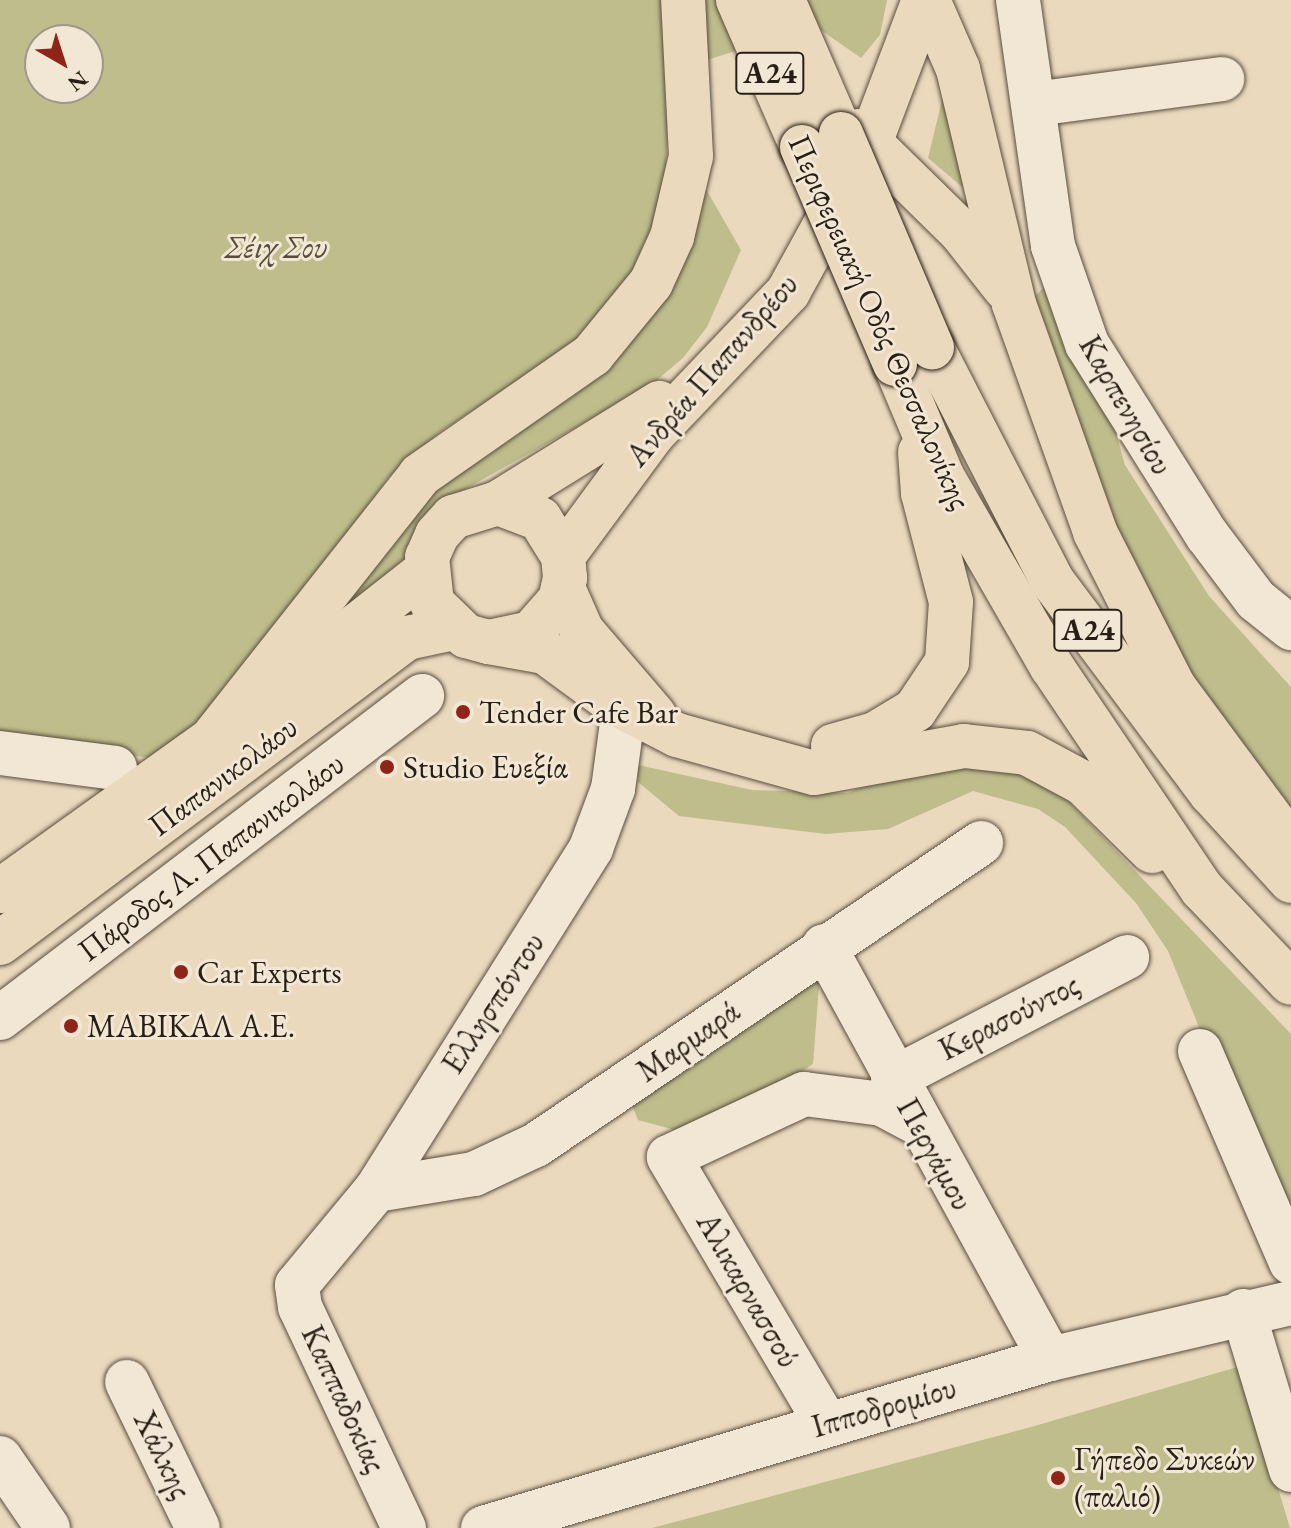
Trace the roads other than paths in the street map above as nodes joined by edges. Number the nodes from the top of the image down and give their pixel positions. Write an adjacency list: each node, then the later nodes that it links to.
1 (683, 0): 21 (main road)
2 (738, 0): 9 (main road, Περιφερειακή Οδός Θεσσαλονίκης / Α24)
3 (783, 0): 9 (main road, Περιφερειακή Οδός Θεσσαλονίκης / Α24)
4 (905, 0): 9 (main road, Ανδρέα Παπανδρέου)
5 (926, 0): 9 (main road, Ανδρέα Παπανδρέου); 10 (main road)
6 (1018, 0): 8 (street, Καρπενησίου)
7 (1222, 79): 8 (street)
8 (1035, 104): 16 (street, Καρπενησίου)
9 (843, 138): 10 (main road); 11 (main road, Περιφερειακή Οδός Θεσσαλονίκης / Α24, bridge); 13 (main road, Ανδρέα Παπανδρέου); 15 (main road, Ανδρέα Παπανδρέου)
10 (1014, 304): 26 (main road)
11 (914, 356): 12 (main road, Περιφερειακή Οδός Θεσσαλονίκης / Α24); 27 (main road, Περιφερειακή Οδός Θεσσαλονίκης / Α24)
12 (921, 426): 23 (main road); 28 (main road, Περιφερειακή Οδός Θεσσαλονίκης / Α24)
13 (498, 503): 14 (main road); 15 (main road)
14 (426, 571): 17 (main road); 21 (main road, Παπανικολάου)
15 (563, 572): 17 (main road); 20 (main road)
16 (1291, 628)
17 (472, 635): 19 (main road); 30 (main road, Παπανικολάου)
18 (422, 696): 34 (street, Πάροδος Λ. Παπανικολάου)
19 (619, 705): 20 (main road); 38 (street, Ελλησπόντου)
20 (677, 735): 23 (main road)
21 (211, 740): 29 (main road, Παπανικολάου)
22 (0, 753): 24 (street)
23 (768, 764): 28 (main road)
24 (115, 768)
25 (981, 843): 31 (street, Μαρμαρά)
26 (1291, 845)
27 (1291, 881)
28 (1202, 889): 33 (main road, Περιφερειακή Οδός Θεσσαλονίκης / Α24)
29 (0, 891)
30 (0, 943)
31 (824, 946): 36 (street, Περγάμου); 38 (street, Μαρμαρά)
32 (1127, 957): 36 (street, Κερασούντος)
33 (1291, 983)
34 (0, 1018)
35 (1200, 1051): 39 (street)
36 (893, 1079): 37 (street, Περγάμου)
37 (917, 1123): 43 (street, Περγάμου); 45 (street, Αλικαρνασσού)
38 (376, 1190): 40 (street, Ελλησπόντου)
39 (1291, 1262)
40 (305, 1269): 50 (street, Καππαδοκίας)
41 (1291, 1303): 42 (street, Ιπποδρομίου)
42 (1243, 1311): 43 (street, Ιπποδρομίου); 47 (street)
43 (1050, 1359): 45 (street, Ιπποδρομίου)
44 (127, 1382): 49 (street, Χάλκης)
45 (826, 1423): 51 (street, Ιπποδρομίου)
46 (0, 1458): 48 (street)
47 (1291, 1470)
48 (48, 1528)
49 (198, 1528)
50 (404, 1528)
51 (483, 1528)

